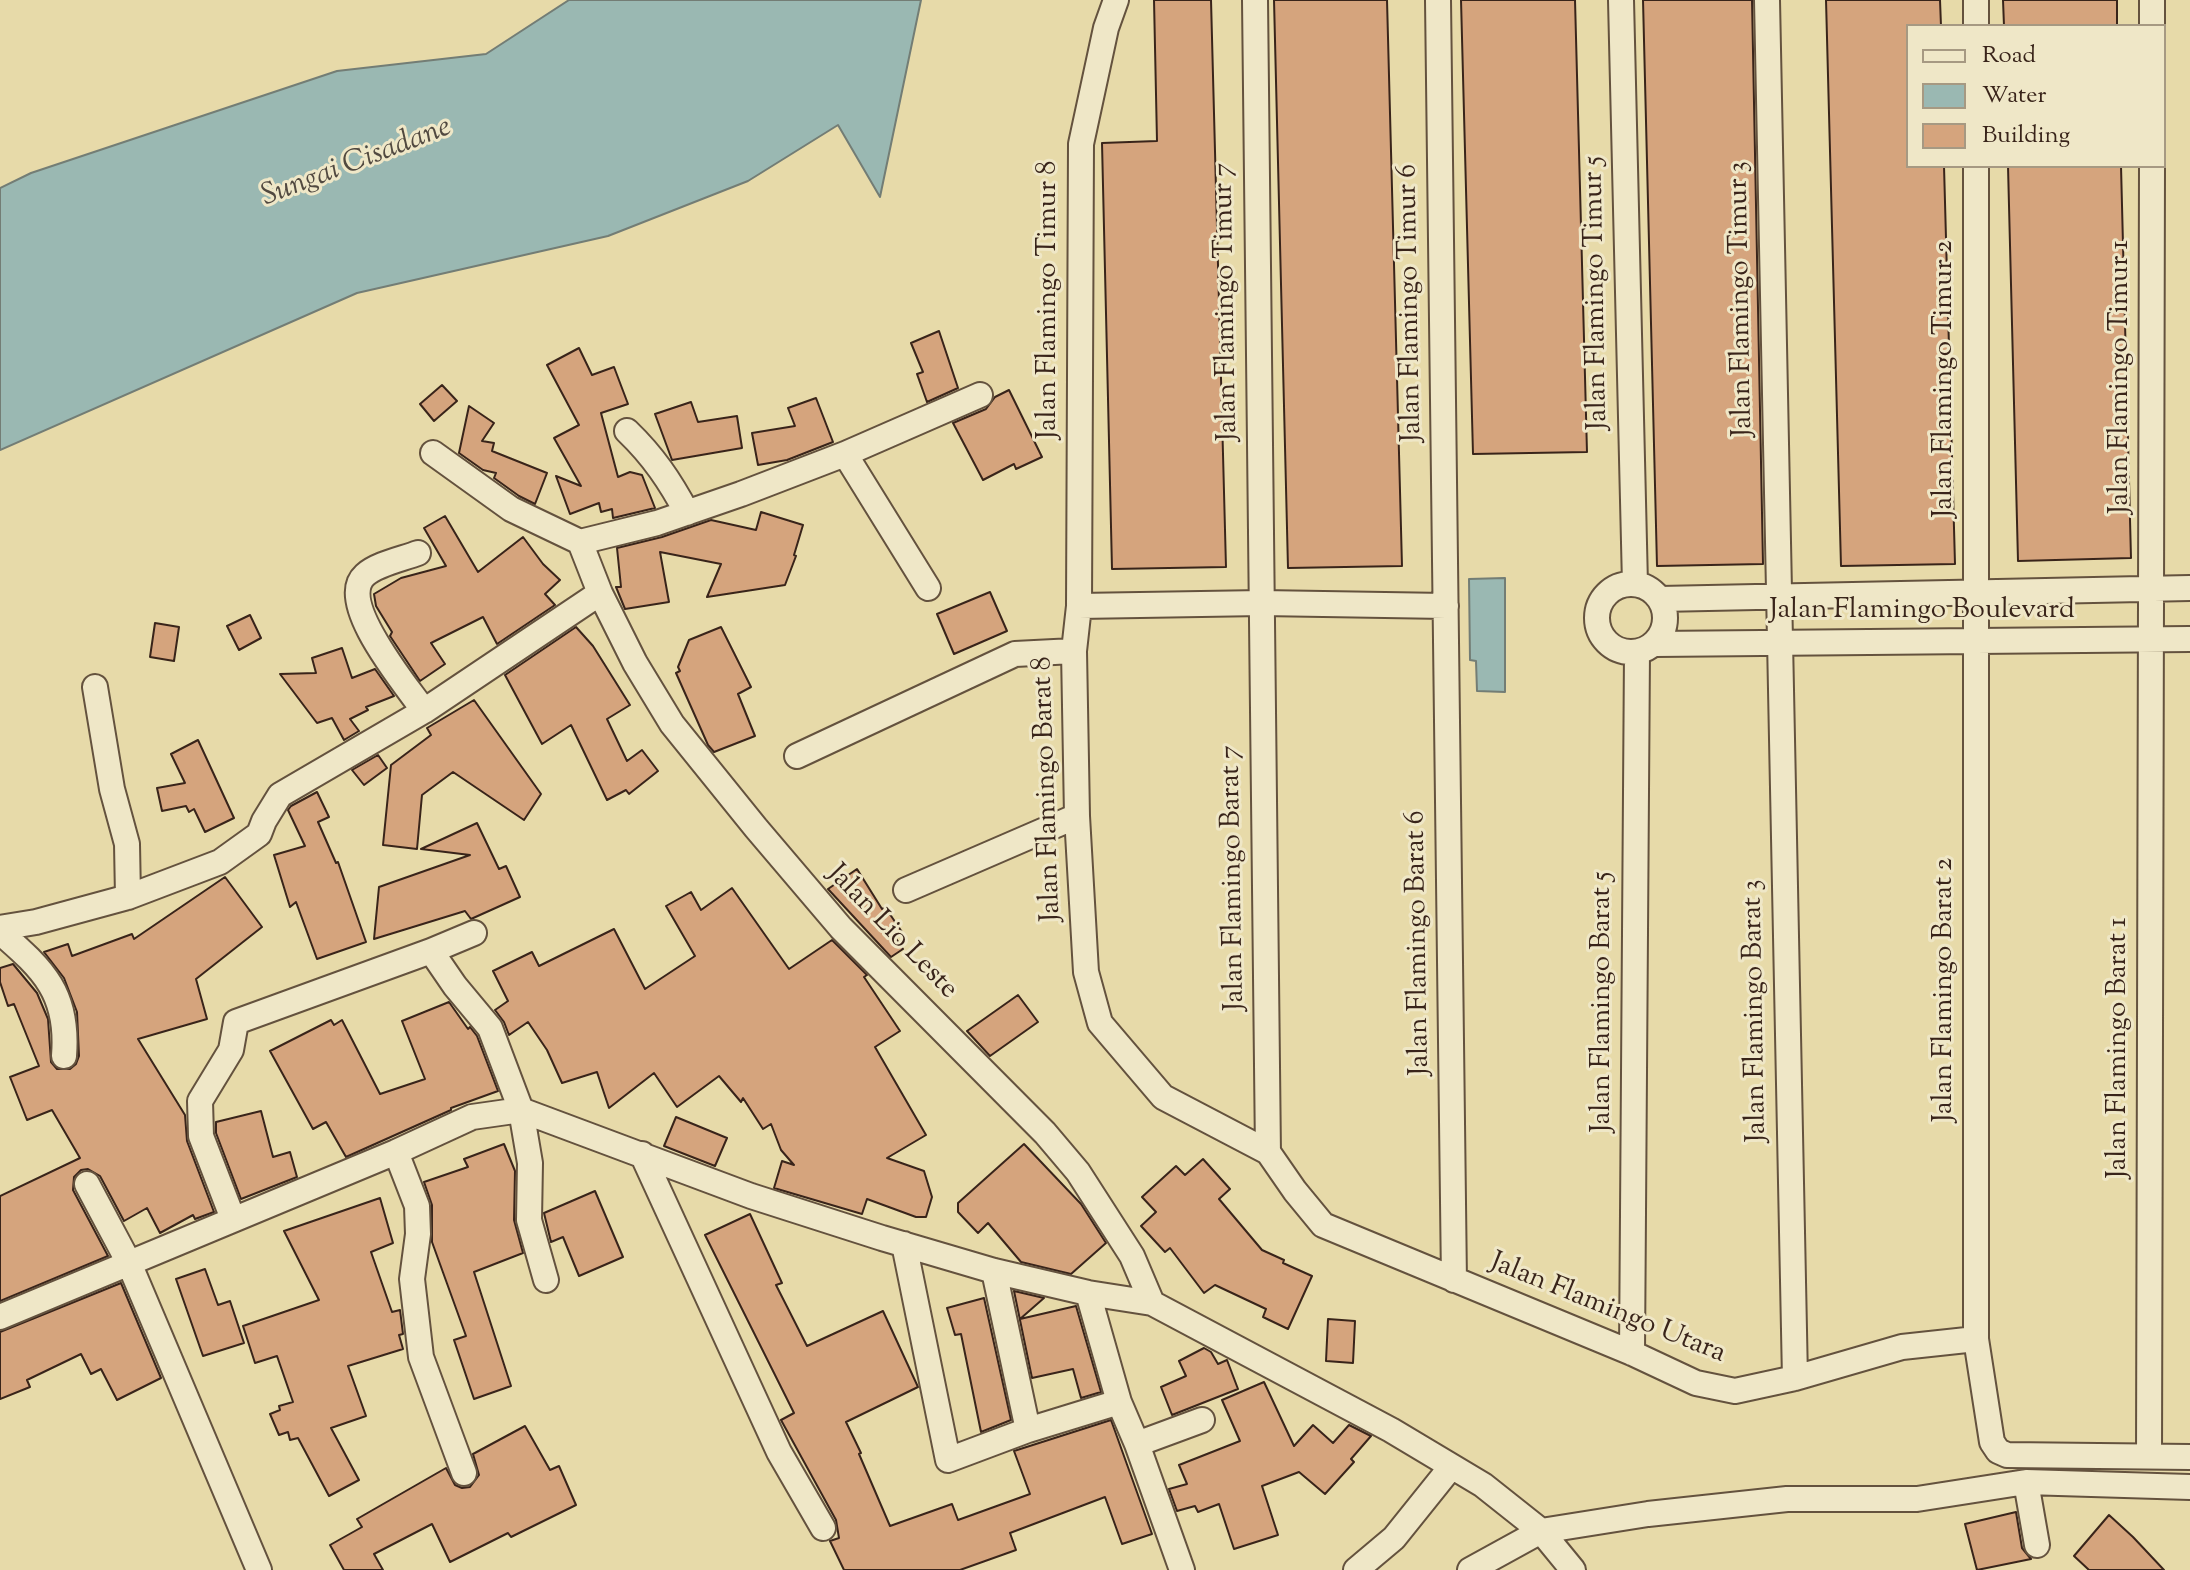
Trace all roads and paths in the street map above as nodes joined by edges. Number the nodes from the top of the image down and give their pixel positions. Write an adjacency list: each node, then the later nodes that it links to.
1 (1116, 0): 28 (street, Jalan Flamingo Timur 8)
2 (1255, 0): 27 (street, Jalan Flamingo Timur 7)
3 (1438, 0): 29 (street, Jalan Flamingo Timur 6)
4 (1621, 0): 19 (street, Jalan Flamingo Timur 5)
5 (1767, 0): 25 (street, Jalan Flamingo Timur 3)
6 (1976, 0): 8 (street)
7 (2152, 0): 9 (street)
8 (1976, 24)
9 (2152, 24)
10 (1976, 168): 23 (street, Jalan Flamingo Timur 2)
11 (2152, 168): 22 (street, Jalan Flamingo Timur 1)
12 (980, 395): 15 (street)
13 (627, 431): 16 (street)
14 (433, 453): 17 (street)
15 (845, 454): 16 (street); 20 (street)
16 (687, 513): 17 (street)
17 (580, 542): 24 (street, Jalan Lio Leste)
18 (418, 553): 37 (street)
19 (1635, 584): 26 (street); 34 (street)
20 (928, 588)
21 (2190, 588): 22 (street, Jalan Flamingo Boulevard)
22 (2151, 589): 23 (street, Jalan Flamingo Boulevard); 31 (street, Jalan Flamingo Timur 1)
23 (1976, 592): 25 (street, Jalan Flamingo Boulevard); 32 (street, Jalan Flamingo Timur 2)
24 (600, 593): 37 (street); 59 (street, Jalan Lio Leste)
25 (1779, 596): 26 (street, Jalan Flamingo Boulevard); 33 (street, Jalan Flamingo Timur 3)
26 (1660, 599): 34 (street)
27 (1262, 603): 28 (street); 29 (street); 49 (street, Jalan Flamingo Barat 7)
28 (1079, 606): 35 (street, Jalan Flamingo Barat 8)
29 (1446, 606): 57 (street, Jalan Flamingo Barat 6)
30 (2190, 639): 31 (street, Jalan Flamingo Boulevard)
31 (2151, 640): 32 (street, Jalan Flamingo Boulevard); 68 (street, Jalan Flamingo Barat 1)
32 (1976, 641): 33 (street, Jalan Flamingo Boulevard); 61 (street, Jalan Flamingo Barat 2)
33 (1780, 643): 34 (street, Jalan Flamingo Boulevard); 63 (street, Jalan Flamingo Barat 3)
34 (1646, 648): 62 (street, Jalan Flamingo Barat 5)
35 (1074, 651): 38 (street); 39 (street, Jalan Flamingo Barat 8)
36 (95, 687): 41 (street)
37 (424, 711): 41 (street)
38 (797, 756)
39 (1077, 816): 40 (street); 45 (street, Jalan Flamingo Barat 8)
40 (906, 890)
41 (128, 897): 42 (street)
42 (0, 930): 46 (street)
43 (474, 933): 44 (street)
44 (431, 951): 47 (street); 52 (street)
45 (1086, 972): 49 (street, Jalan Flamingo Utara)
46 (64, 1056)
47 (521, 1110): 48 (street); 50 (street); 56 (street)
48 (396, 1152): 52 (street); 71 (street)
49 (1268, 1152): 57 (street, Jalan Flamingo Utara)
50 (642, 1154): 53 (street); 74 (street)
51 (87, 1184): 54 (street)
52 (233, 1219): 54 (street)
53 (904, 1244): 55 (street); 66 (street)
54 (129, 1263): 60 (street); 77 (street)
55 (994, 1271): 58 (street); 66 (street)
56 (546, 1280)
57 (1454, 1280): 62 (street, Jalan Flamingo Utara)
58 (1088, 1293): 59 (street); 64 (street)
59 (1152, 1303): 70 (street)
60 (0, 1317)
61 (1976, 1339): 63 (street, Jalan Flamingo Utara); 68 (street)
62 (1632, 1353): 63 (street, Jalan Flamingo Utara)
63 (1795, 1378)
64 (1119, 1402): 66 (street); 67 (street)
65 (1202, 1420): 67 (street)
66 (1028, 1430)
67 (1137, 1444): 78 (street)
68 (2149, 1456): 69 (street)
69 (2190, 1457)
70 (1451, 1467): 75 (street); 79 (street)
71 (464, 1473)
72 (2026, 1482): 73 (street); 75 (street); 76 (street)
73 (2190, 1487)
74 (823, 1528)
75 (1541, 1531): 80 (street); 81 (street)
76 (2037, 1545)
77 (259, 1570)
78 (1182, 1570)
79 (1356, 1570)
80 (1470, 1570)
81 (1573, 1570)

